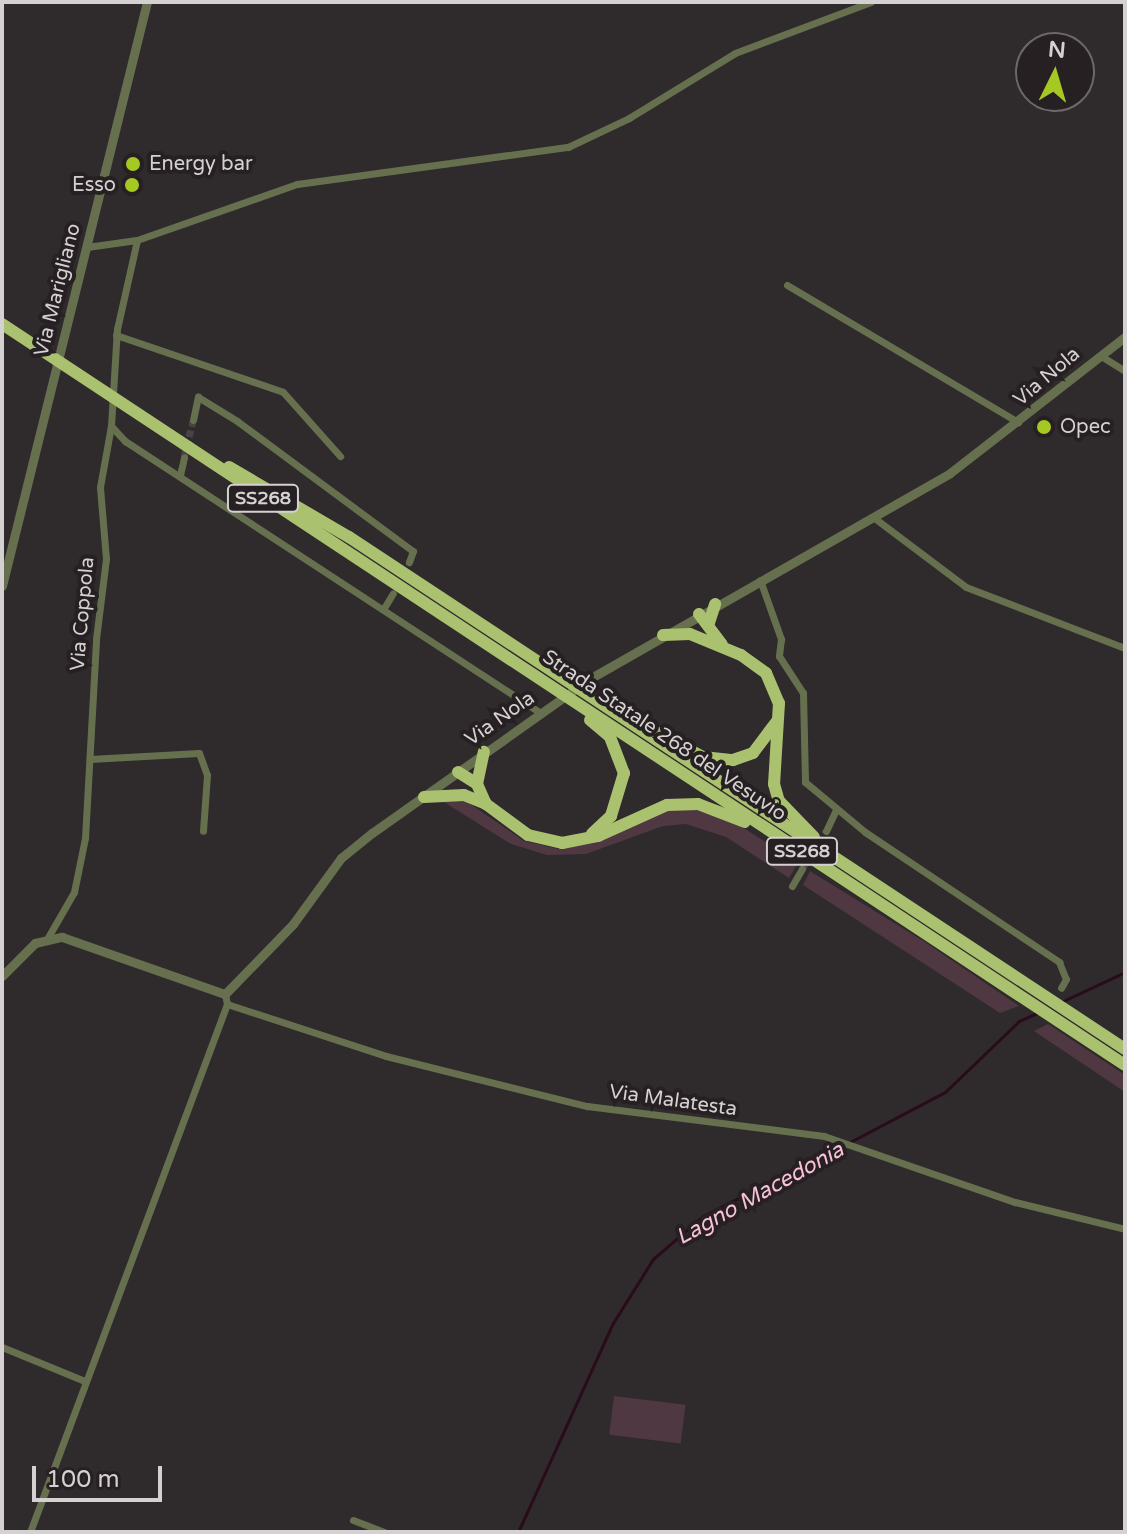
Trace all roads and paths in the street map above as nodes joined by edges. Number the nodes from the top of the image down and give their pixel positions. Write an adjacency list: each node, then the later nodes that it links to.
1 (147, 2): 4 (street, Via Marigliano)
2 (871, 2): 3 (street)
3 (137, 240): 4 (street); 7 (street, Via Coppola)
4 (87, 247): 21 (street, Via Marigliano)
5 (787, 285): 12 (street)
6 (2, 324): 14 (highway, Strada Statale 268 del Vesuvio / SS268)
7 (116, 335): 13 (street, Via Coppola); 15 (street)
8 (1125, 337): 9 (street, Via Nola)
9 (1101, 356): 10 (street); 12 (street, Via Nola)
10 (1125, 371)
11 (193, 420): 19 (street)
12 (1020, 423): 18 (street, Via Nola)
13 (111, 426): 17 (street); 35 (street, Via Coppola)
14 (181, 441): 30 (highway, Strada Statale 268 del Vesuvio / SS268); 30 (highway, Strada Statale 268 del Vesuvio / SS268)
15 (340, 456)
16 (184, 457): 17 (street)
17 (180, 475): 24 (street)
18 (873, 517): 20 (street, Via Nola); 29 (street)
19 (409, 562)
20 (760, 578): 23 (street, Via Nola); 41 (street)
21 (2, 586)
22 (393, 593): 24 (street)
23 (715, 604): 25 (highway)
24 (384, 608): 32 (street)
25 (701, 618): 26 (street, Via Nola); 27 (highway); 28 (highway, SS268)
26 (663, 635): 27 (highway, SS268); 32 (street, Via Nola)
27 (699, 638): 28 (highway, SS268)
28 (724, 647): 33 (highway, SS268)
29 (1125, 648)
30 (548, 681): 31 (highway, SS268); 31 (highway, SS268)
31 (583, 701): 33 (highway, SS268); 44 (highway, SS268); 45 (highway, Strada Statale 268 del Vesuvio / SS268); 48 (highway, Strada Statale 268 del Vesuvio / SS268)
32 (541, 713): 34 (street, Via Nola)
33 (779, 716): 48 (highway, SS268)
34 (484, 752): 36 (street, Via Nola); 37 (highway)
35 (90, 759): 42 (street); 49 (street, Via Coppola)
36 (456, 773): 37 (highway); 38 (highway); 39 (street, Via Nola)
37 (477, 784): 40 (highway)
38 (464, 795): 39 (highway, SS268); 40 (highway, SS268)
39 (424, 797): 53 (street, Via Nola)
40 (486, 804): 44 (highway, SS268)
41 (836, 810): 43 (street); 51 (street)
42 (203, 831)
43 (826, 831)
44 (590, 836): 45 (highway, SS268)
45 (818, 862): 52 (highway, Strada Statale 268 del Vesuvio / SS268)
46 (802, 869): 47 (street)
47 (792, 886)
48 (909, 908): 52 (highway, Strada Statale 268 del Vesuvio / SS268)
49 (47, 939): 50 (street); 53 (street)
50 (3, 973)
51 (1061, 988)
52 (1030, 995): 54 (highway, Strada Statale 268 del Vesuvio / SS268)
53 (226, 999): 57 (street, Via Malatesta); 59 (street)
54 (1063, 1017): 55 (highway, Strada Statale 268 del Vesuvio / SS268); 56 (highway, Strada Statale 268 del Vesuvio / SS268)
55 (1125, 1049)
56 (1125, 1065)
57 (1125, 1229)
58 (2, 1347): 59 (street)
59 (85, 1381): 61 (street)
60 (353, 1520): 62 (street)
61 (30, 1532)
62 (385, 1532)

